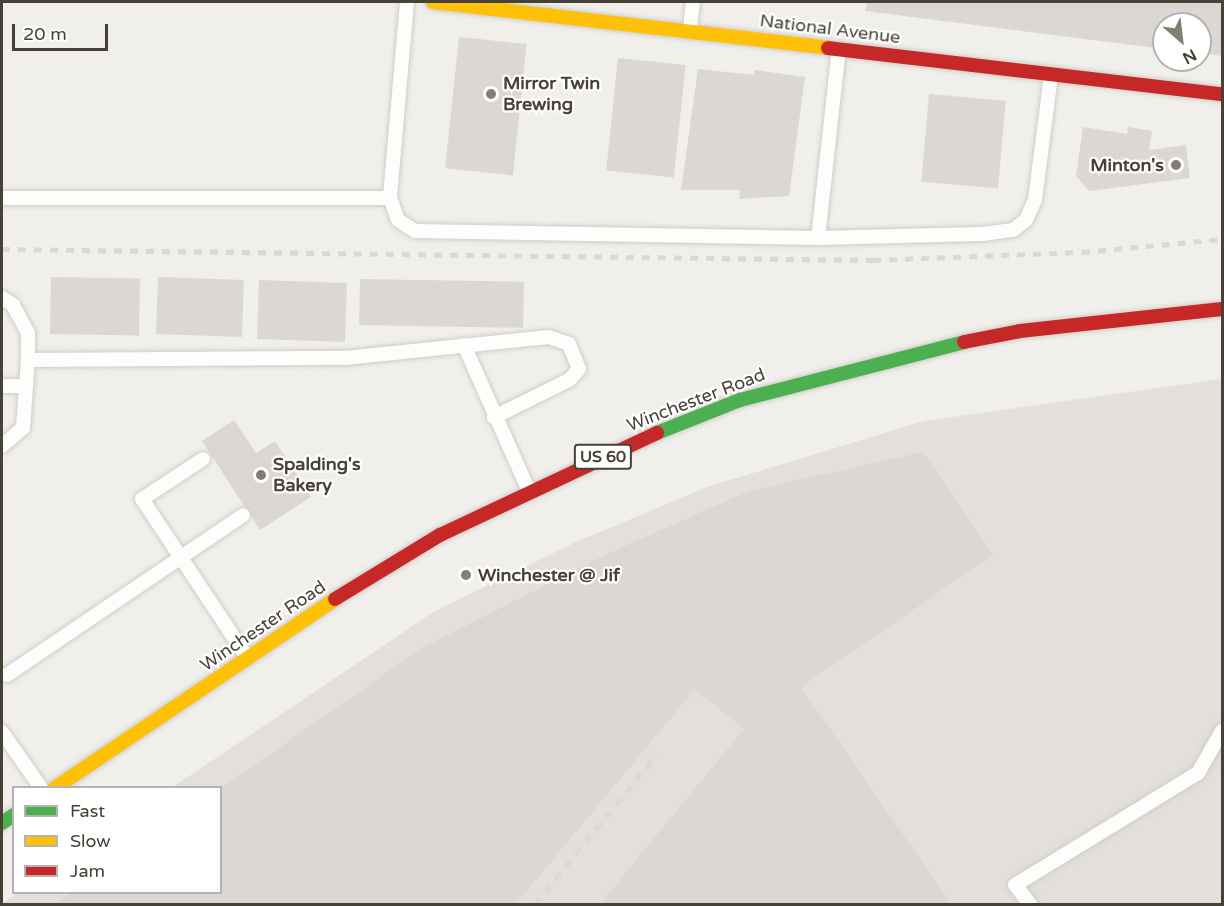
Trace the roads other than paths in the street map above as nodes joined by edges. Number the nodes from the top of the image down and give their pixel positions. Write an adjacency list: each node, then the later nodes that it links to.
1 (407, 2): 9 (lane)
2 (433, 2): 4 (main road, National Avenue)
3 (693, 2): 4 (lane)
4 (690, 29): 5 (main road, National Avenue)
5 (839, 49): 6 (main road, National Avenue); 10 (lane)
6 (1051, 75): 7 (main road, National Avenue); 10 (lane)
7 (1222, 94)
8 (2, 198): 9 (lane)
9 (390, 198): 10 (lane)
10 (819, 238)
11 (2, 298): 14 (lane)
12 (1222, 309): 20 (main road, Winchester Road / US 60)
13 (464, 345): 14 (lane); 17 (lane); 17 (lane)
14 (28, 360): 16 (lane)
15 (2, 386): 16 (lane)
16 (26, 386): 18 (lane)
17 (494, 417): 20 (lane)
18 (2, 446)
19 (203, 459): 22 (lane)
20 (528, 491): 23 (main road, Winchester Road / US 60)
21 (243, 515): 22 (lane)
22 (180, 557): 23 (lane); 24 (lane)
23 (247, 657): 28 (main road, Winchester Road / US 60)
24 (7, 675)
25 (1222, 731): 29 (lane)
26 (2, 732): 27 (lane)
27 (40, 786)
28 (58, 786)
29 (1030, 904)

